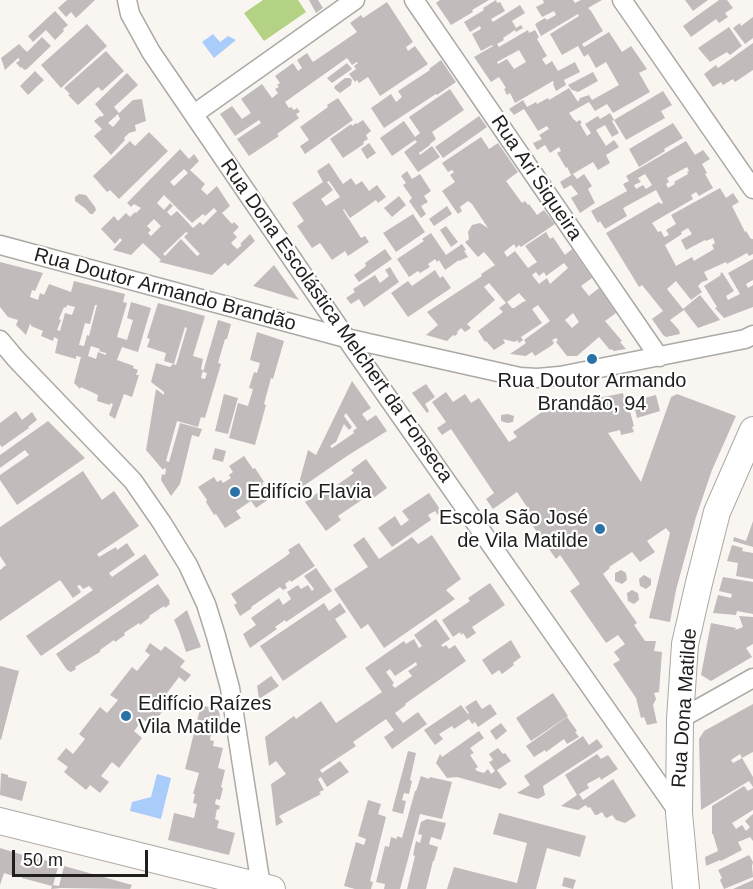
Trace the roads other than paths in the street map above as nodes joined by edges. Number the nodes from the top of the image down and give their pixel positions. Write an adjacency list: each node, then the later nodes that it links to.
1 (127, 0): 5 (street, Rua Dona Escolástica Melchert da Fonseca)
2 (355, 0): 5 (street)
3 (414, 0): 11 (street, Rua Ari Siqueira)
4 (622, 0): 6 (street)
5 (194, 114): 9 (street, Rua Dona Escolástica Melchert da Fonseca)
6 (753, 189)
7 (0, 246): 9 (street, Rua Doutor Armando Brandão)
8 (753, 335): 11 (street, Rua Doutor Armando Brandão)
9 (346, 338): 11 (street, Rua Doutor Armando Brandão); 15 (street, Rua Dona Escolástica Melchert da Fonseca)
10 (0, 340): 17 (street)
11 (659, 357)
12 (753, 430): 14 (street, Rua Dona Matilde)
13 (753, 678): 14 (street)
14 (680, 718): 15 (street, Rua Dona Matilde)
15 (679, 813): 18 (street, Rua Dona Matilde)
16 (0, 821): 17 (street)
17 (266, 888)
18 (686, 889)

